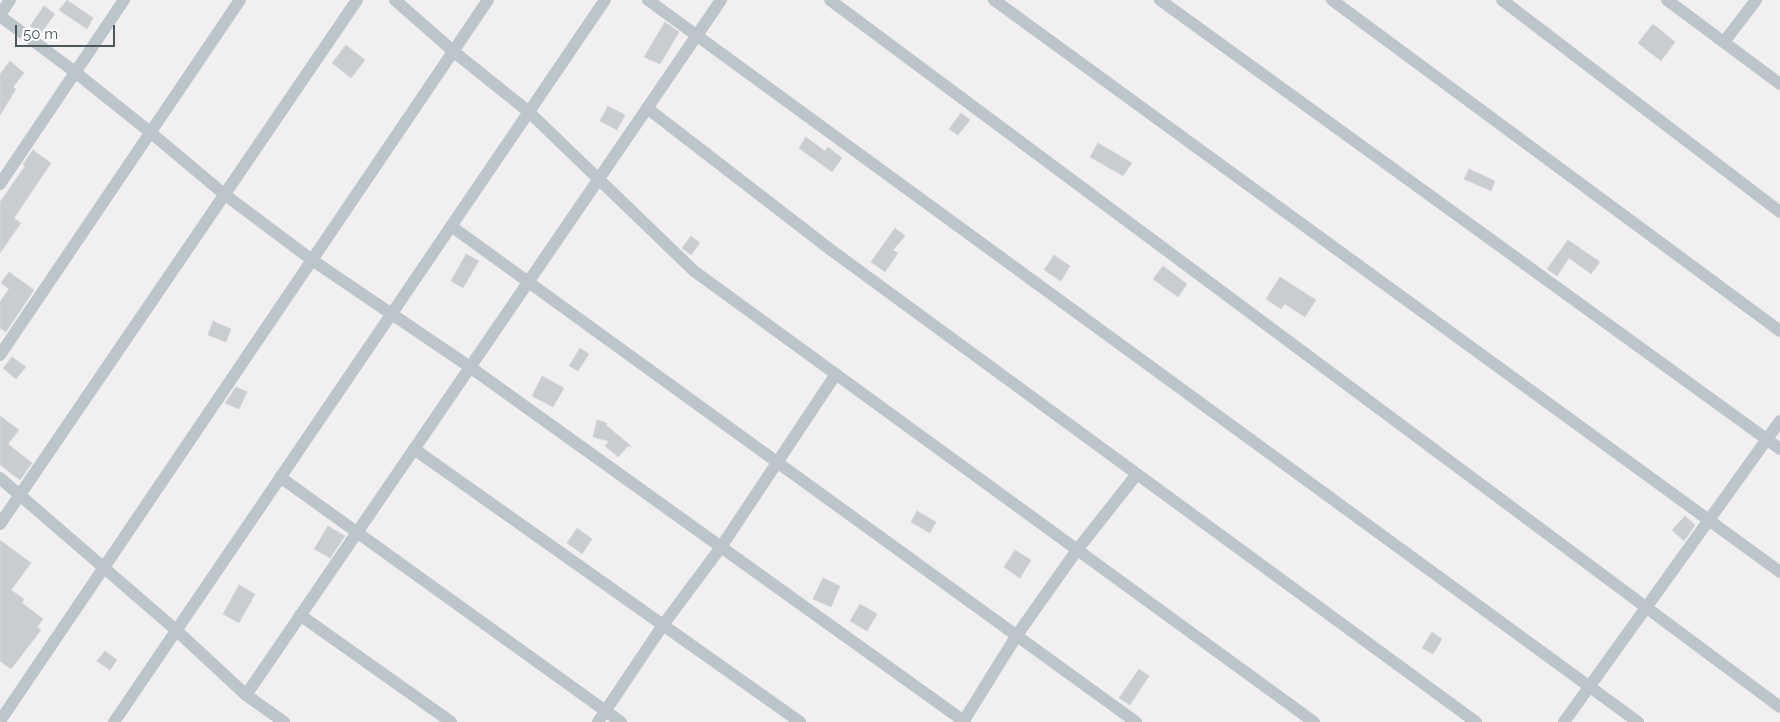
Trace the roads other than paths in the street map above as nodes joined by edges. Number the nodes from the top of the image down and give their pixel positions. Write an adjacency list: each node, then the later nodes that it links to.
1 (10, 0): 17 (street)
2 (124, 0): 21 (street)
3 (240, 0): 25 (street)
4 (356, 0): 28 (street)
5 (395, 0): 20 (street)
6 (488, 0): 20 (street)
7 (604, 0): 24 (street)
8 (648, 0): 18 (street)
9 (721, 0): 18 (street)
10 (830, 0): 54 (street)
11 (994, 0): 47 (street)
12 (1160, 0): 39 (street)
13 (1332, 0): 34 (street)
14 (1502, 0): 29 (street)
15 (1667, 0): 19 (street)
16 (1756, 0): 19 (street)
17 (0, 15): 21 (street)
18 (696, 35): 23 (street); 59 (street)
19 (1724, 42): 22 (street)
20 (453, 51): 24 (street); 31 (street)
21 (75, 72): 25 (street); 27 (street)
22 (1780, 84)
23 (647, 108): 26 (street); 43 (street)
24 (529, 112): 26 (street); 30 (street)
25 (150, 132): 28 (street); 35 (street)
26 (599, 178): 32 (street); 37 (street)
27 (0, 184)
28 (224, 194): 31 (street); 46 (street)
29 (1780, 212)
30 (451, 226): 32 (street); 33 (street)
31 (312, 260): 33 (street); 52 (street)
32 (528, 282): 36 (street); 42 (street)
33 (391, 315): 36 (street); 44 (street)
34 (1780, 331)
35 (0, 355)
36 (470, 367): 40 (street); 50 (street)
37 (836, 374): 42 (street); 51 (street)
38 (1780, 420): 39 (street)
39 (1766, 440): 41 (street); 47 (street)
40 (414, 449): 49 (street); 56 (street)
41 (1780, 449)
42 (777, 462): 50 (street); 58 (street)
43 (1137, 474): 51 (street); 73 (street)
44 (280, 477): 49 (street); 57 (street)
45 (0, 478): 46 (street)
46 (20, 495): 48 (street); 52 (street)
47 (1708, 520): 53 (street); 54 (street)
48 (0, 524)
49 (357, 532): 55 (street); 62 (street)
50 (721, 547): 56 (street); 70 (street)
51 (1077, 550): 58 (street); 72 (street)
52 (104, 567): 57 (street); 63 (street)
53 (1780, 572)
54 (1646, 607): 59 (street); 61 (street)
55 (300, 615): 60 (street); 66 (street)
56 (663, 625): 62 (street); 69 (street)
57 (176, 630): 60 (street); 64 (street)
58 (1017, 635): 70 (street); 71 (street)
59 (1589, 686): 74 (street); 75 (street)
60 (246, 695): 65 (street)
61 (1780, 707)
62 (606, 711): 67 (street); 68 (street)
63 (0, 721)
64 (114, 722)
65 (284, 722)
66 (452, 722)
67 (598, 722)
68 (622, 722)
69 (800, 722)
70 (964, 722)
71 (1136, 722)
72 (1314, 722)
73 (1476, 722)
74 (1564, 722)
75 (1638, 722)

